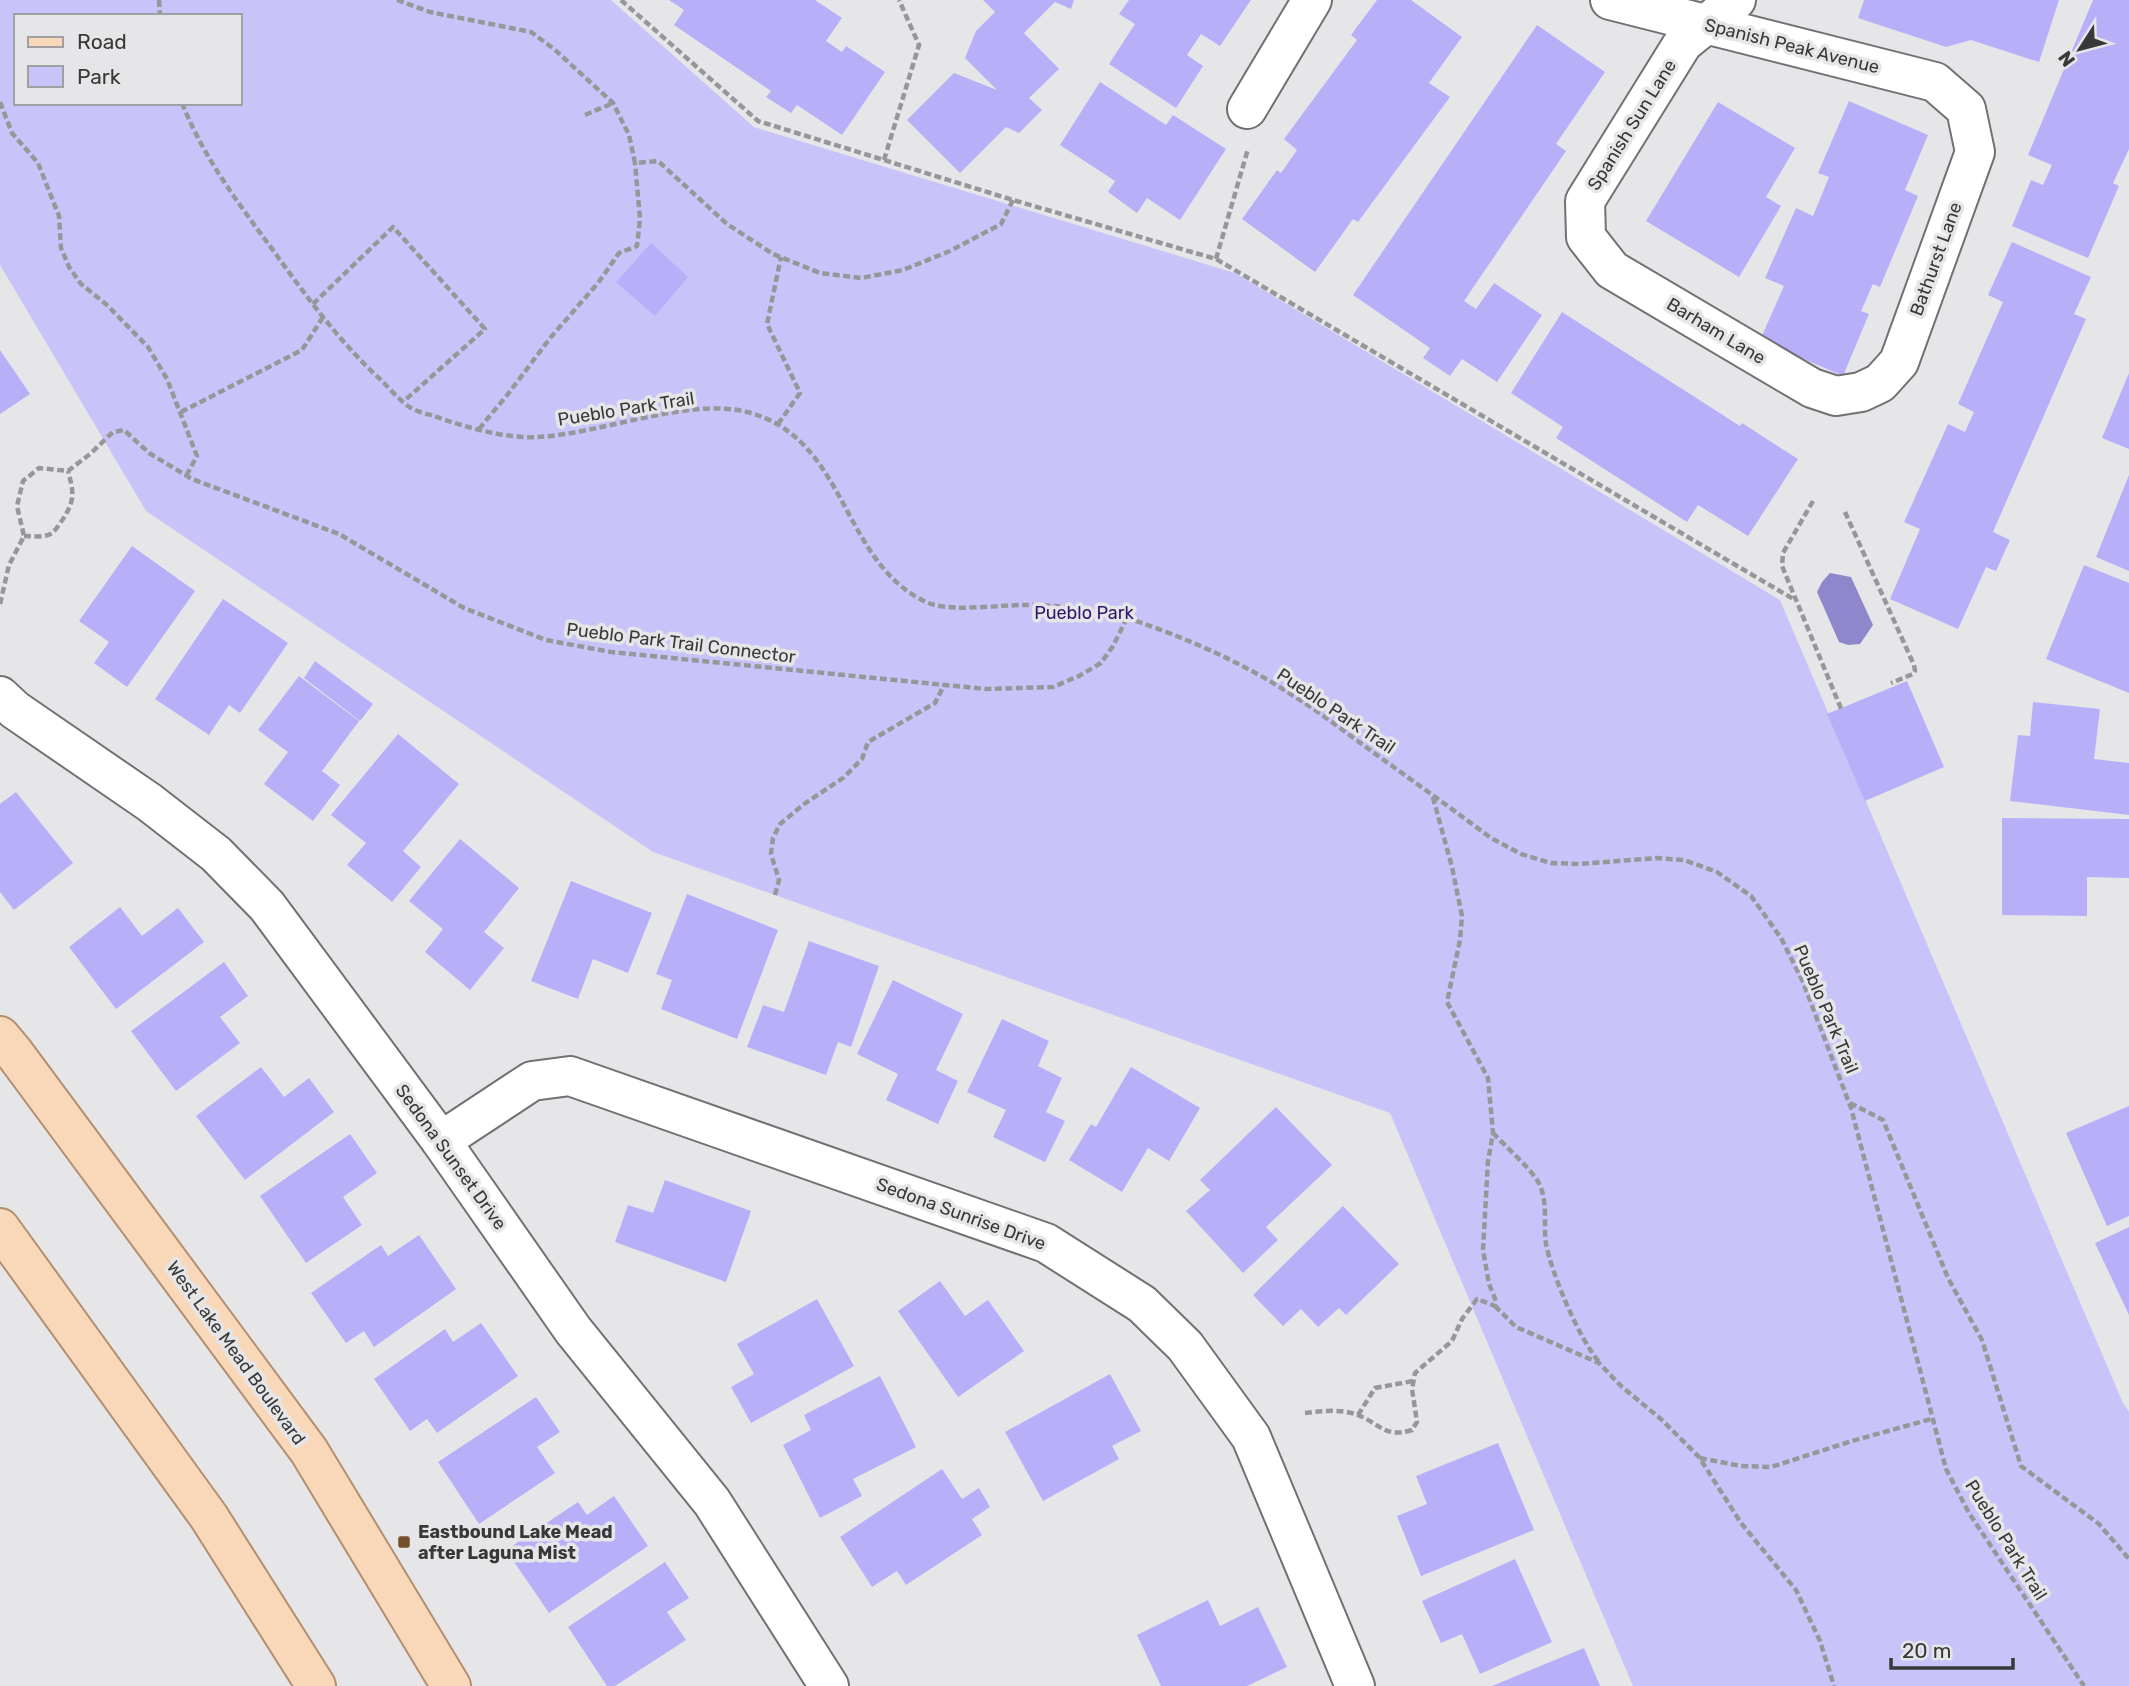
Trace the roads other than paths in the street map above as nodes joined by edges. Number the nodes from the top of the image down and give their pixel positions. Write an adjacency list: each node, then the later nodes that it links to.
1 (1312, 0): 5 (street)
2 (1610, 0): 4 (street, Spanish Peak Avenue)
3 (1736, 0): 4 (street, Spanish Sun Lane)
4 (1703, 12): 6 (street, Spanish Peak Avenue); 7 (street, Spanish Sun Lane)
5 (1247, 109)
6 (1966, 109): 8 (street, Bathurst Lane)
7 (1586, 237): 8 (street, Barham Lane)
8 (1861, 392)
9 (0, 696): 11 (street, Sedona Sunset Drive)
10 (0, 1036): 15 (main road, West Lake Mead Boulevard)
11 (441, 1141): 13 (street, Sedona Sunset Drive); 16 (street, Sedona Sunrise Drive)
12 (0, 1228): 14 (main road)
13 (824, 1684)
14 (316, 1686)
15 (451, 1686)
16 (1355, 1686)

